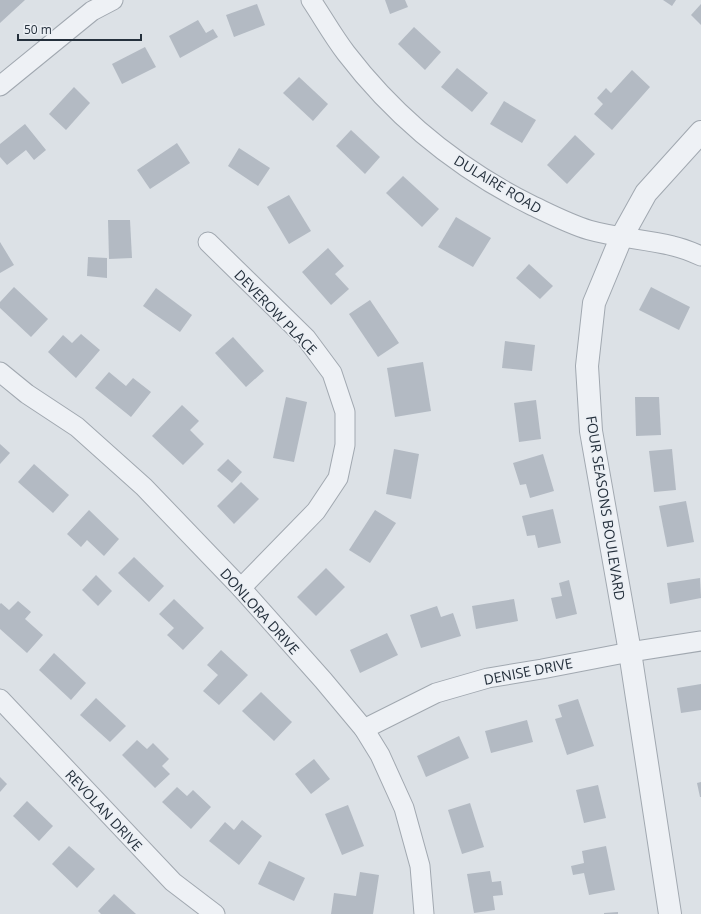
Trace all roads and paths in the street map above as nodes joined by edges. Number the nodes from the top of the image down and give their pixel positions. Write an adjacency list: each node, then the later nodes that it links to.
1 (113, 0): 3 (street)
2 (311, 0): 5 (street, DULAIRE ROAD)
3 (0, 86)
4 (701, 132): 5 (street, FOUR SEASONS BOULEVARD)
5 (621, 238): 7 (street, DULAIRE ROAD); 11 (street, FOUR SEASONS BOULEVARD)
6 (208, 242): 9 (street, DEVEROW PLACE)
7 (701, 256)
8 (0, 372): 9 (street, DONLORA DRIVE)
9 (241, 588): 13 (street, DONLORA DRIVE)
10 (701, 641): 11 (street, DENISE DRIVE)
11 (630, 652): 13 (street, DENISE DRIVE); 16 (street, FOUR SEASONS BOULEVARD)
12 (0, 699): 14 (street, REVOLAN DRIVE)
13 (364, 729): 15 (street, DONLORA DRIVE)
14 (215, 914)
15 (424, 914)
16 (670, 914)

